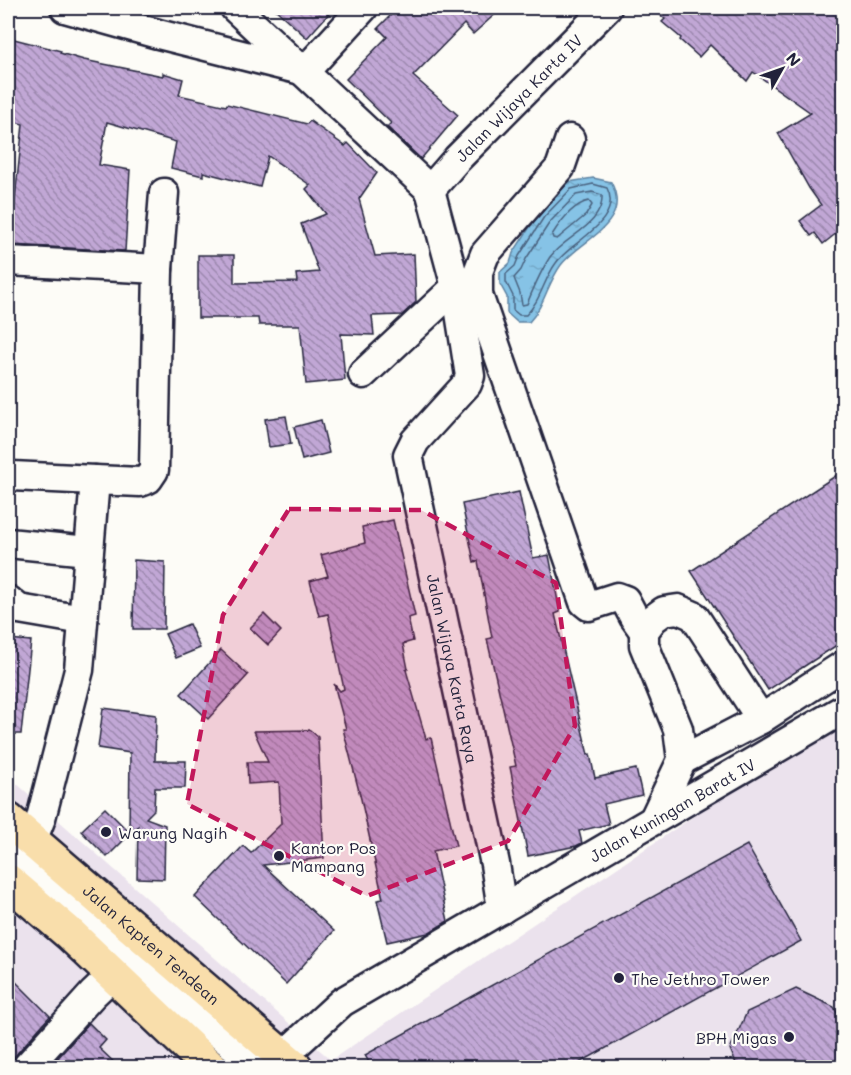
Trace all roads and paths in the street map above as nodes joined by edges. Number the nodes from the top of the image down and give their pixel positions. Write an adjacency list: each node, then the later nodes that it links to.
1 (65, 8): 5 (street)
2 (235, 8): 5 (street)
3 (363, 8): 5 (street)
4 (607, 8): 7 (street, Jalan Wijaya Karta IV)
5 (305, 71): 7 (street)
6 (570, 138): 19 (street)
7 (430, 190): 11 (street, Jalan Wijaya Karta Raya)
8 (165, 193): 10 (street)
9 (8, 261): 10 (street)
10 (158, 269): 14 (street)
11 (456, 287): 12 (street); 27 (street, Jalan Wijaya Karta Raya)
12 (363, 374)
13 (8, 478): 14 (street)
14 (95, 480): 16 (street)
15 (8, 543): 16 (street)
16 (88, 551): 18 (street)
17 (8, 600): 18 (street)
18 (83, 620): 25 (street)
19 (644, 631): 22 (street); 23 (street)
20 (843, 665): 22 (street)
21 (843, 709): 24 (street, Jalan Kuningan Barat IV)
22 (761, 719): 23 (street)
23 (682, 760): 24 (street)
24 (654, 819): 27 (street, Jalan Kuningan Barat IV)
25 (16, 840): 29 (main road, Jalan Kapten Tendean)
26 (8, 881): 28 (main road)
27 (502, 909): 29 (street)
28 (113, 975): 30 (street); 31 (main road)
29 (280, 1064)
30 (27, 1068)
31 (211, 1068)

